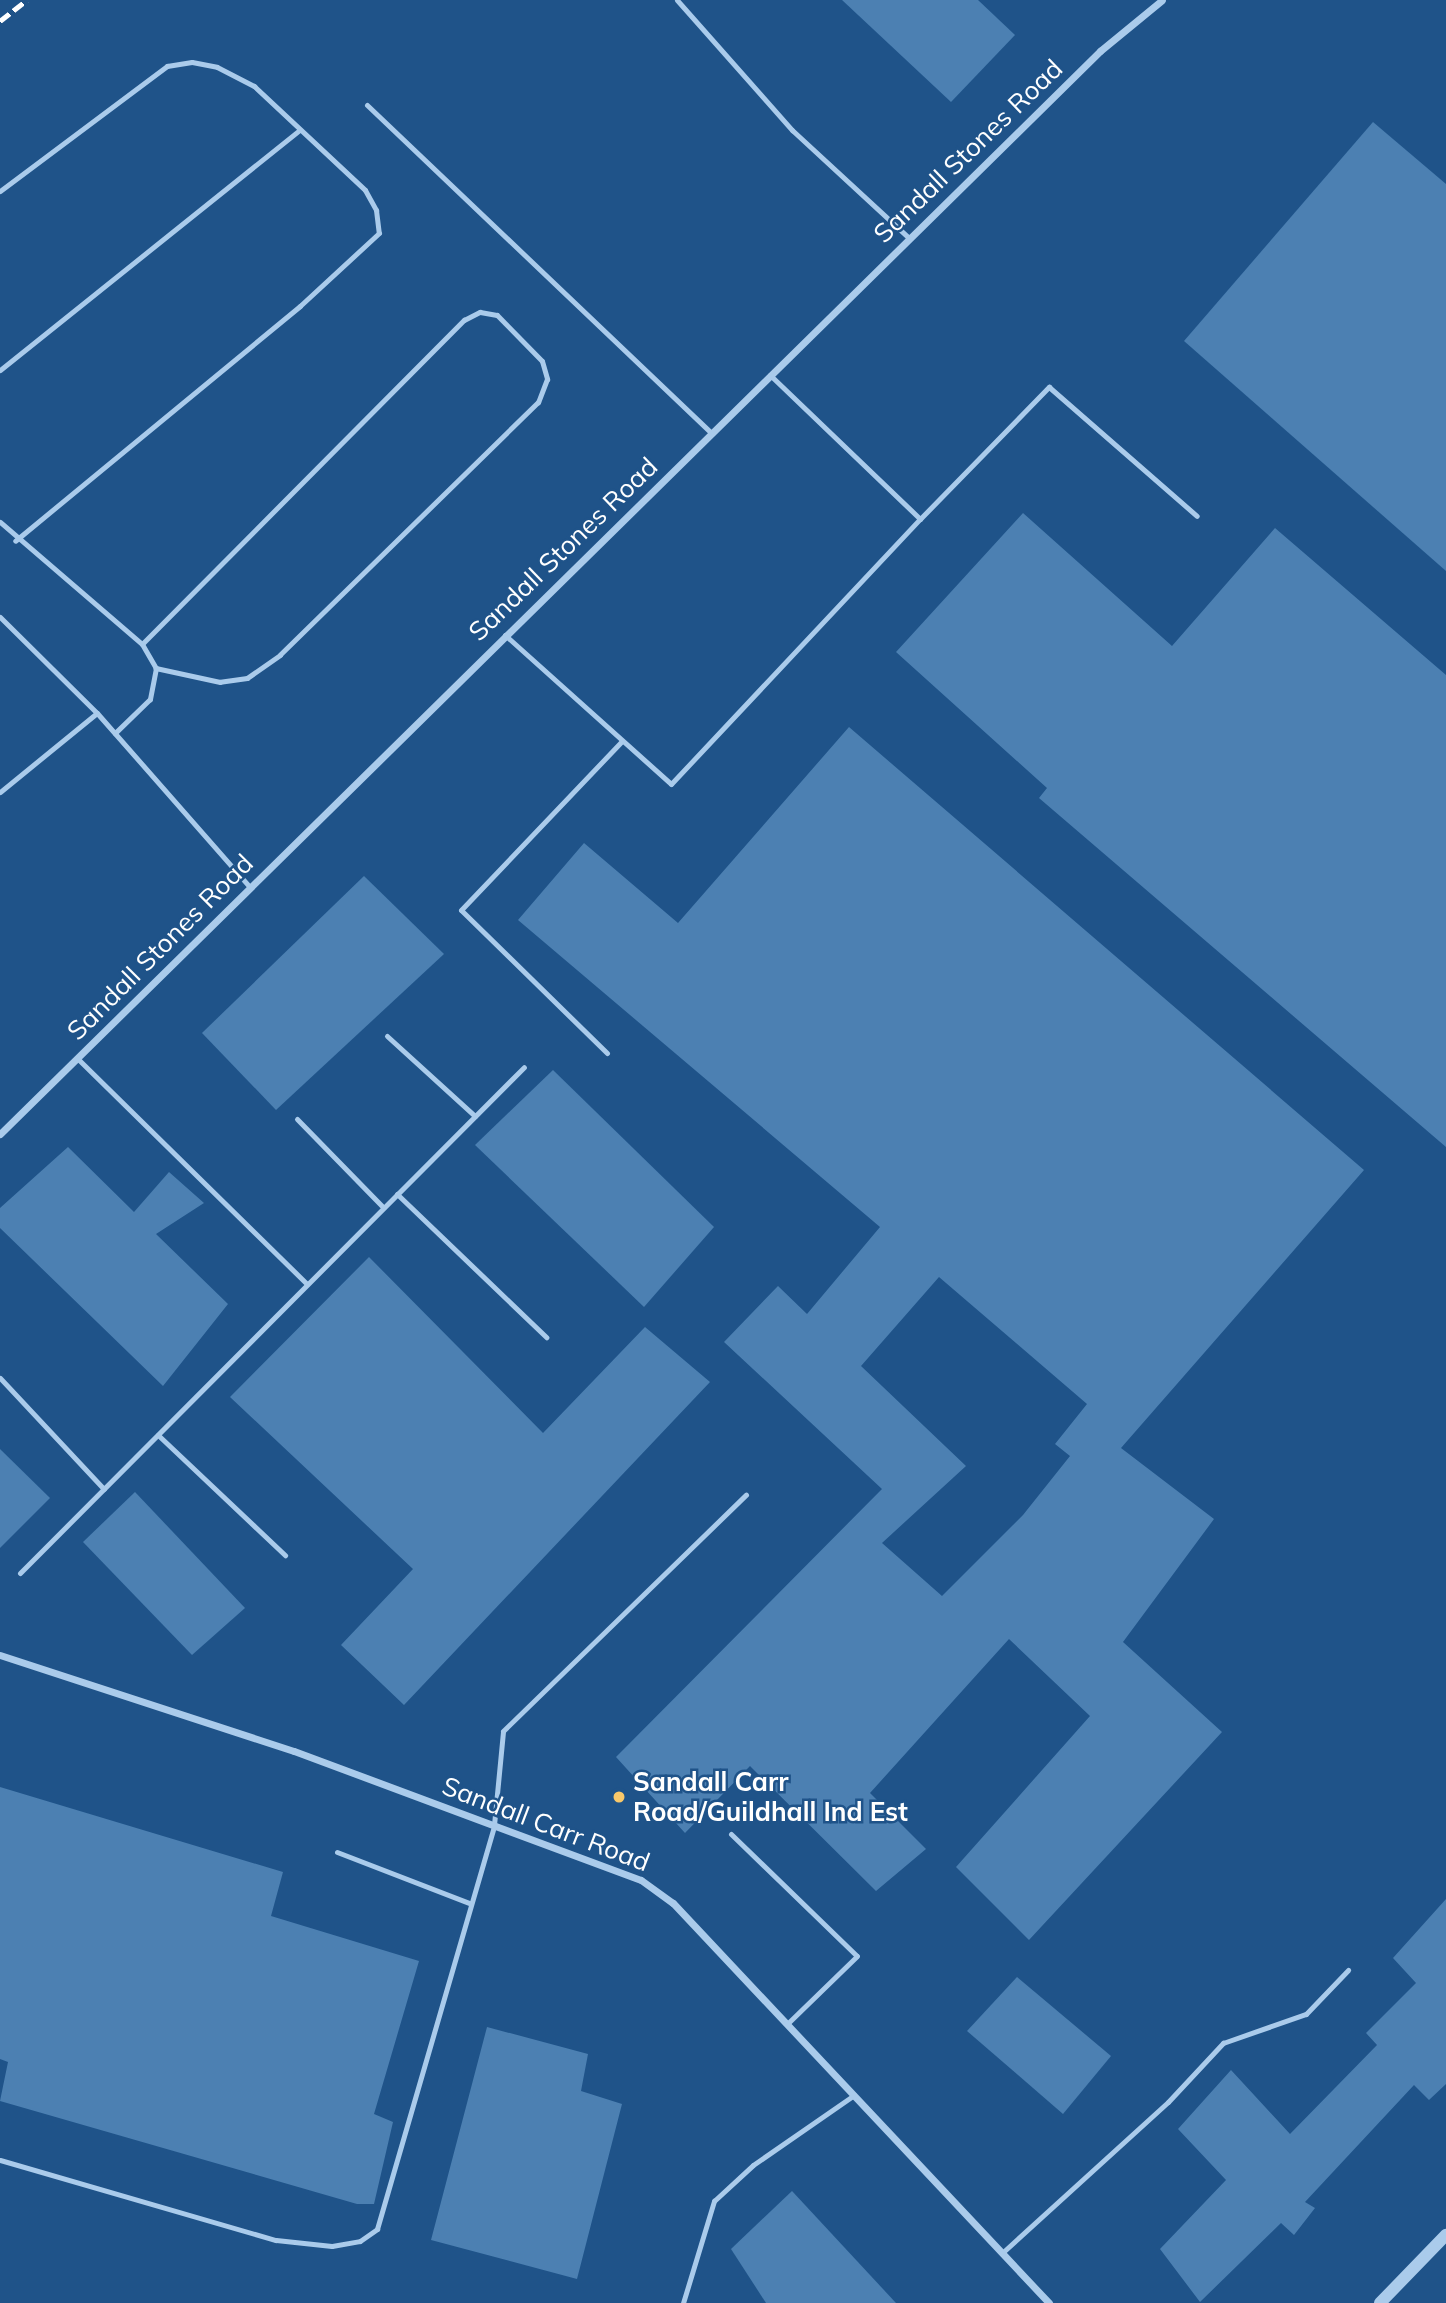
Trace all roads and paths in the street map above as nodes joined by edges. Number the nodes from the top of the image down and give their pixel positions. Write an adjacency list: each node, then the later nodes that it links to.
1 (677, 0): 6 (lane)
2 (1162, 0): 6 (street, Sandall Stones Road)
3 (367, 105): 9 (lane)
4 (300, 130): 5 (lane); 7 (lane); 13 (lane)
5 (0, 191)
6 (909, 238): 8 (street, Sandall Stones Road)
7 (0, 370)
8 (770, 375): 9 (street, Sandall Stones Road); 11 (lane)
9 (711, 433): 15 (street, Sandall Stones Road)
10 (1197, 516): 11 (lane)
11 (920, 519): 20 (lane)
12 (0, 522): 13 (lane)
13 (15, 541): 16 (lane)
14 (0, 617): 18 (lane)
15 (505, 635): 20 (lane); 22 (street, Sandall Stones Road)
16 (142, 644): 17 (lane); 17 (lane)
17 (156, 668): 19 (lane)
18 (97, 713): 19 (lane); 21 (lane)
19 (115, 733): 22 (lane)
20 (621, 742): 24 (lane)
21 (0, 793)
22 (249, 886): 25 (street, Sandall Stones Road)
23 (387, 1036): 27 (lane)
24 (607, 1054)
25 (78, 1059): 29 (street, Sandall Stones Road); 32 (lane)
26 (524, 1066): 27 (lane)
27 (475, 1116): 30 (lane)
28 (298, 1119): 31 (lane)
29 (0, 1134)
30 (397, 1194): 31 (lane); 33 (lane)
31 (383, 1208): 32 (lane)
32 (307, 1284): 35 (lane)
33 (546, 1337)
34 (0, 1378): 36 (lane)
35 (158, 1434): 36 (lane); 38 (lane)
36 (104, 1489): 39 (lane)
37 (746, 1495): 41 (lane)
38 (285, 1555)
39 (20, 1573)
40 (0, 1655): 41 (street, Sandall Carr Road)
41 (494, 1825): 44 (lane); 46 (street, Sandall Carr Road)
42 (731, 1835): 46 (lane)
43 (337, 1852): 44 (lane)
44 (469, 1903): 48 (lane)
45 (1348, 1969): 50 (lane)
46 (787, 2024): 47 (street, Sandall Carr Road)
47 (854, 2095): 50 (street, Sandall Carr Road); 51 (lane)
48 (0, 2160)
49 (1446, 2235): 53 (street)
50 (1002, 2253): 52 (street, Sandall Carr Road)
51 (683, 2303)
52 (1049, 2303)
53 (1380, 2303)

